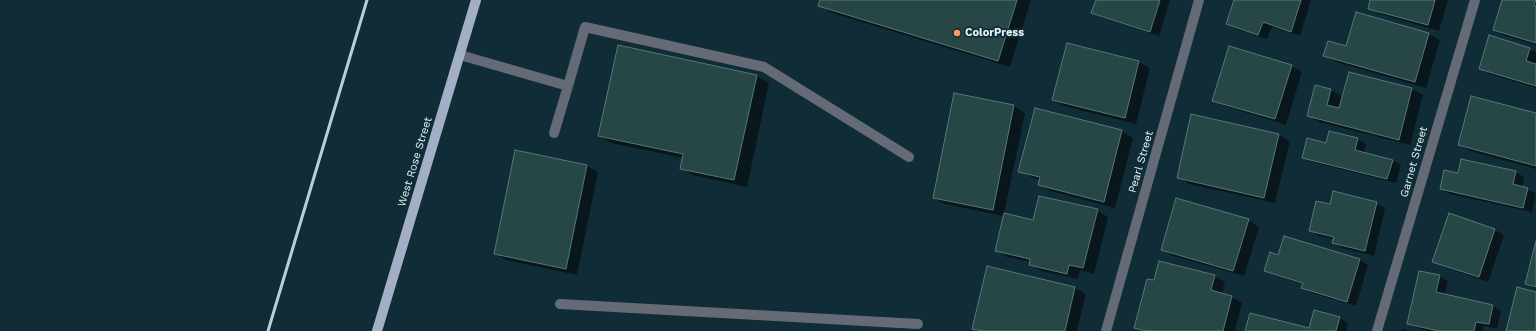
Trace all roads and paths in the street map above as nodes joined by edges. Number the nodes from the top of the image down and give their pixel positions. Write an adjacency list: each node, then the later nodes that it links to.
1 (476, 0): 4 (main road, West Rose Street)
2 (1199, 0): 11 (street, Pearl Street)
3 (1475, 0): 12 (street, Garnet Street)
4 (460, 55): 5 (street); 10 (main road, West Rose Street)
5 (568, 86): 6 (street); 7 (street)
6 (554, 133)
7 (909, 157)
8 (560, 304): 9 (street)
9 (918, 324)
10 (377, 331)
11 (1106, 331)
12 (1377, 331)

